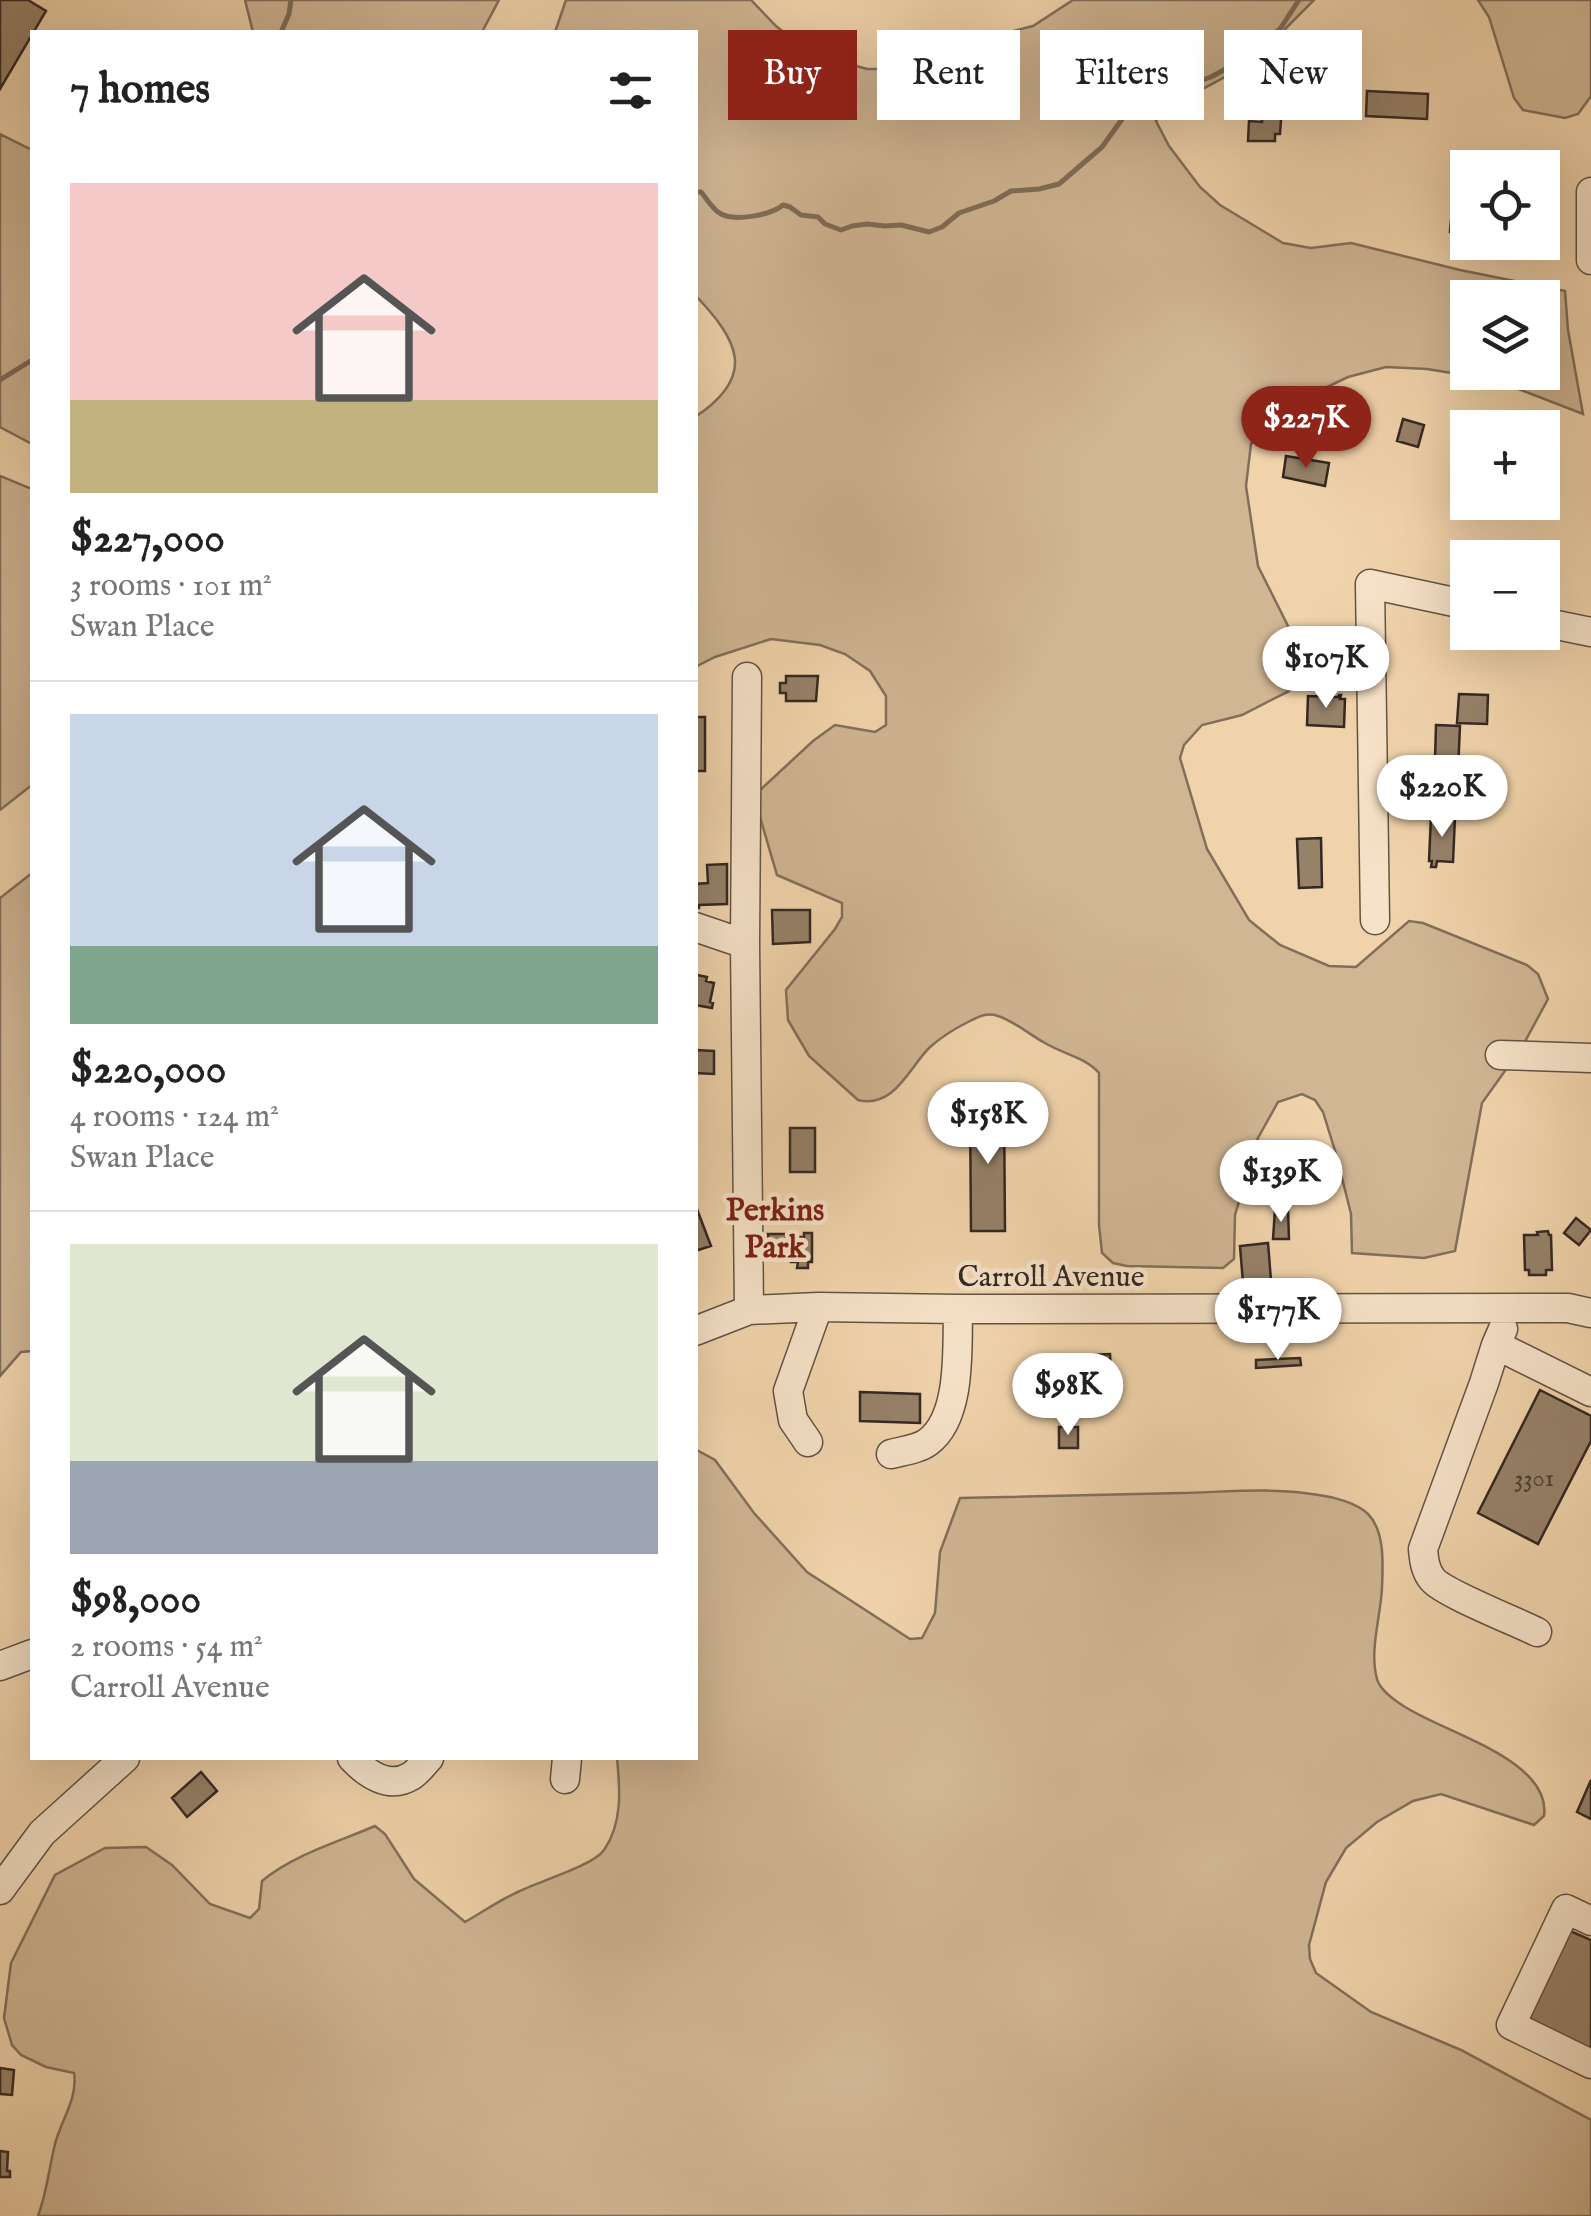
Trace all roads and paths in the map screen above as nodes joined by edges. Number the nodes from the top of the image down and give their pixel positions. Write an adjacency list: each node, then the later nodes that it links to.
1 (1591, 192): 2 (street)
2 (1591, 260)
3 (1450, 601): 7 (street)
4 (1560, 626): 5 (street)
5 (1591, 632)
6 (747, 677): 9 (street)
7 (1374, 920)
8 (698, 928): 9 (street)
9 (744, 944): 15 (street)
10 (1500, 1055): 11 (street)
11 (1591, 1058)
12 (818, 1307): 14 (street, Carroll Avenue); 15 (street, Carroll Avenue); 20 (street)
13 (1512, 1308): 14 (street, Carroll Avenue); 16 (street, Carroll Avenue); 18 (street)
14 (958, 1309): 21 (street)
15 (748, 1310): 17 (street, Carroll Avenue)
16 (1591, 1313)
17 (698, 1330)
18 (1496, 1345): 19 (street); 22 (street)
19 (1591, 1392)
20 (808, 1442)
21 (891, 1454)
22 (1537, 1632)
23 (30, 1655): 24 (street)
24 (0, 1666)
25 (123, 1760): 28 (street)
26 (354, 1760): 27 (street)
27 (427, 1760)
28 (0, 1890)
29 (1591, 1921): 30 (street)
30 (1591, 2064)

